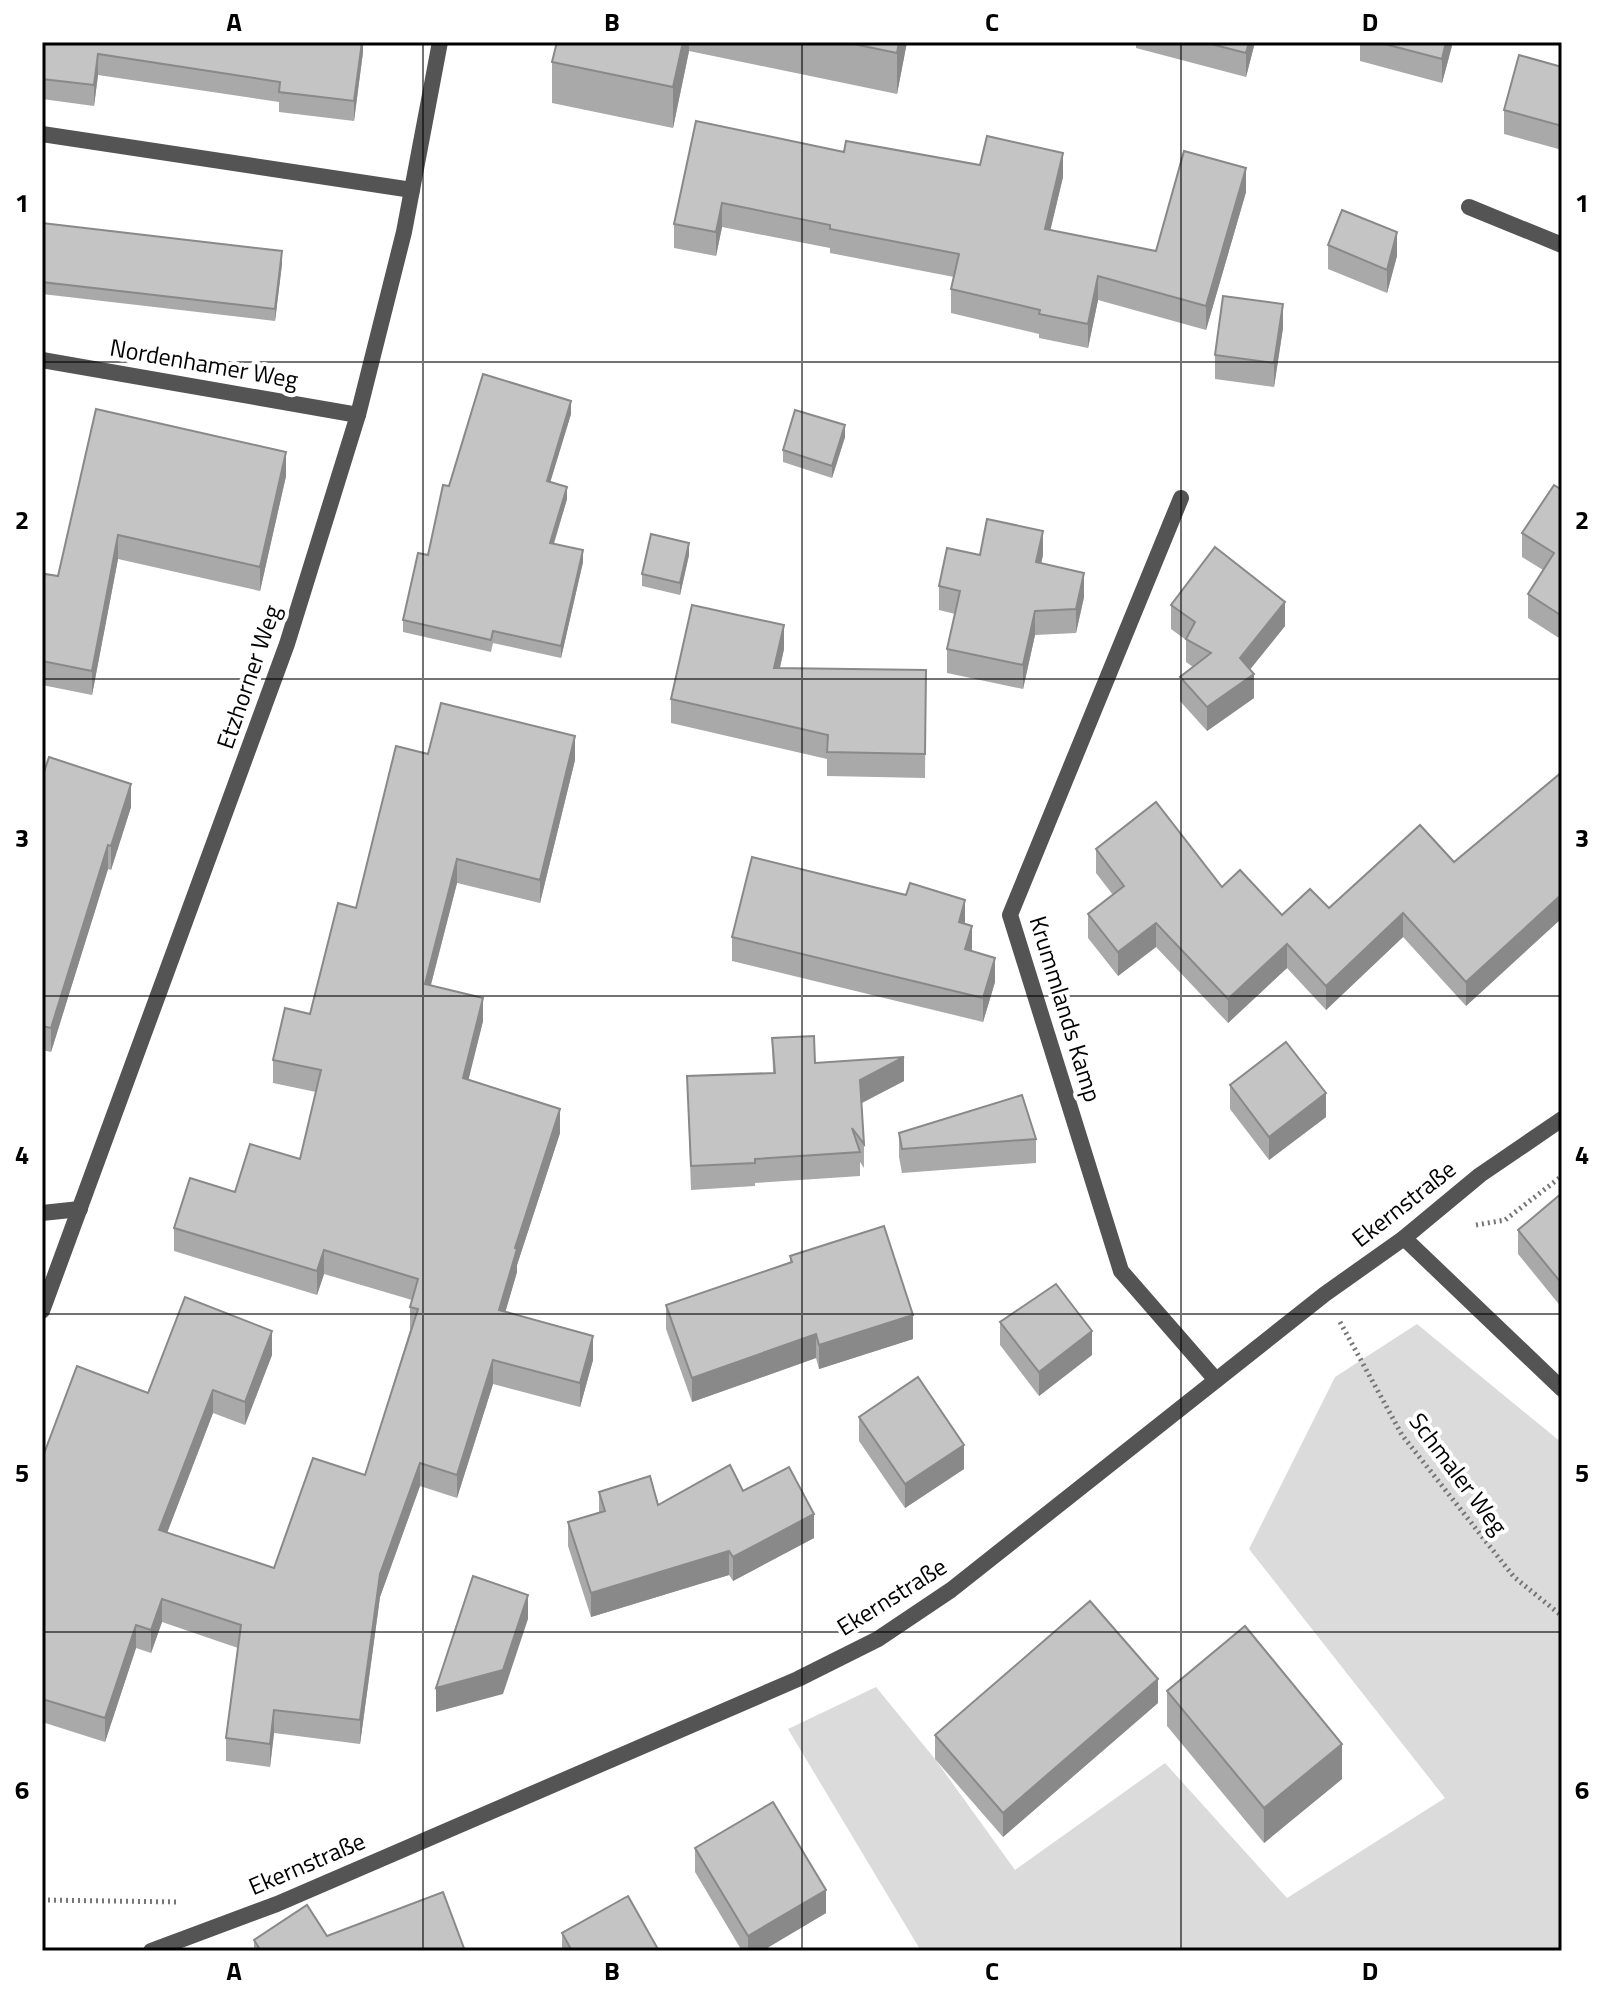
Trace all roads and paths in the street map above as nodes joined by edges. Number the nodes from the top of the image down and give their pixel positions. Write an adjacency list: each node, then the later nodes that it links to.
1 (440, 42): 3 (street, Etzhorner Weg)
2 (42, 134): 3 (street)
3 (412, 190): 7 (street, Etzhorner Weg)
4 (1469, 207): 5 (street)
5 (1562, 245)
6 (42, 360): 7 (street, Nordenhamer Weg)
7 (358, 415): 10 (street, Etzhorner Weg)
8 (1181, 498): 15 (street, Krummlands Kamp)
9 (1562, 1119): 12 (street, Ekernstraße)
10 (80, 1209): 11 (street); 14 (street, Etzhorner Weg)
11 (42, 1213)
12 (1404, 1238): 13 (street, Ekernstraße); 16 (street)
13 (1325, 1294): 15 (street, Ekernstraße); 17 (path, Schmaler Weg)
14 (42, 1311)
15 (1216, 1380): 20 (street, Ekernstraße)
16 (1562, 1389)
17 (1562, 1616)
18 (42, 1900): 19 (path)
19 (183, 1902)
20 (151, 1951)

